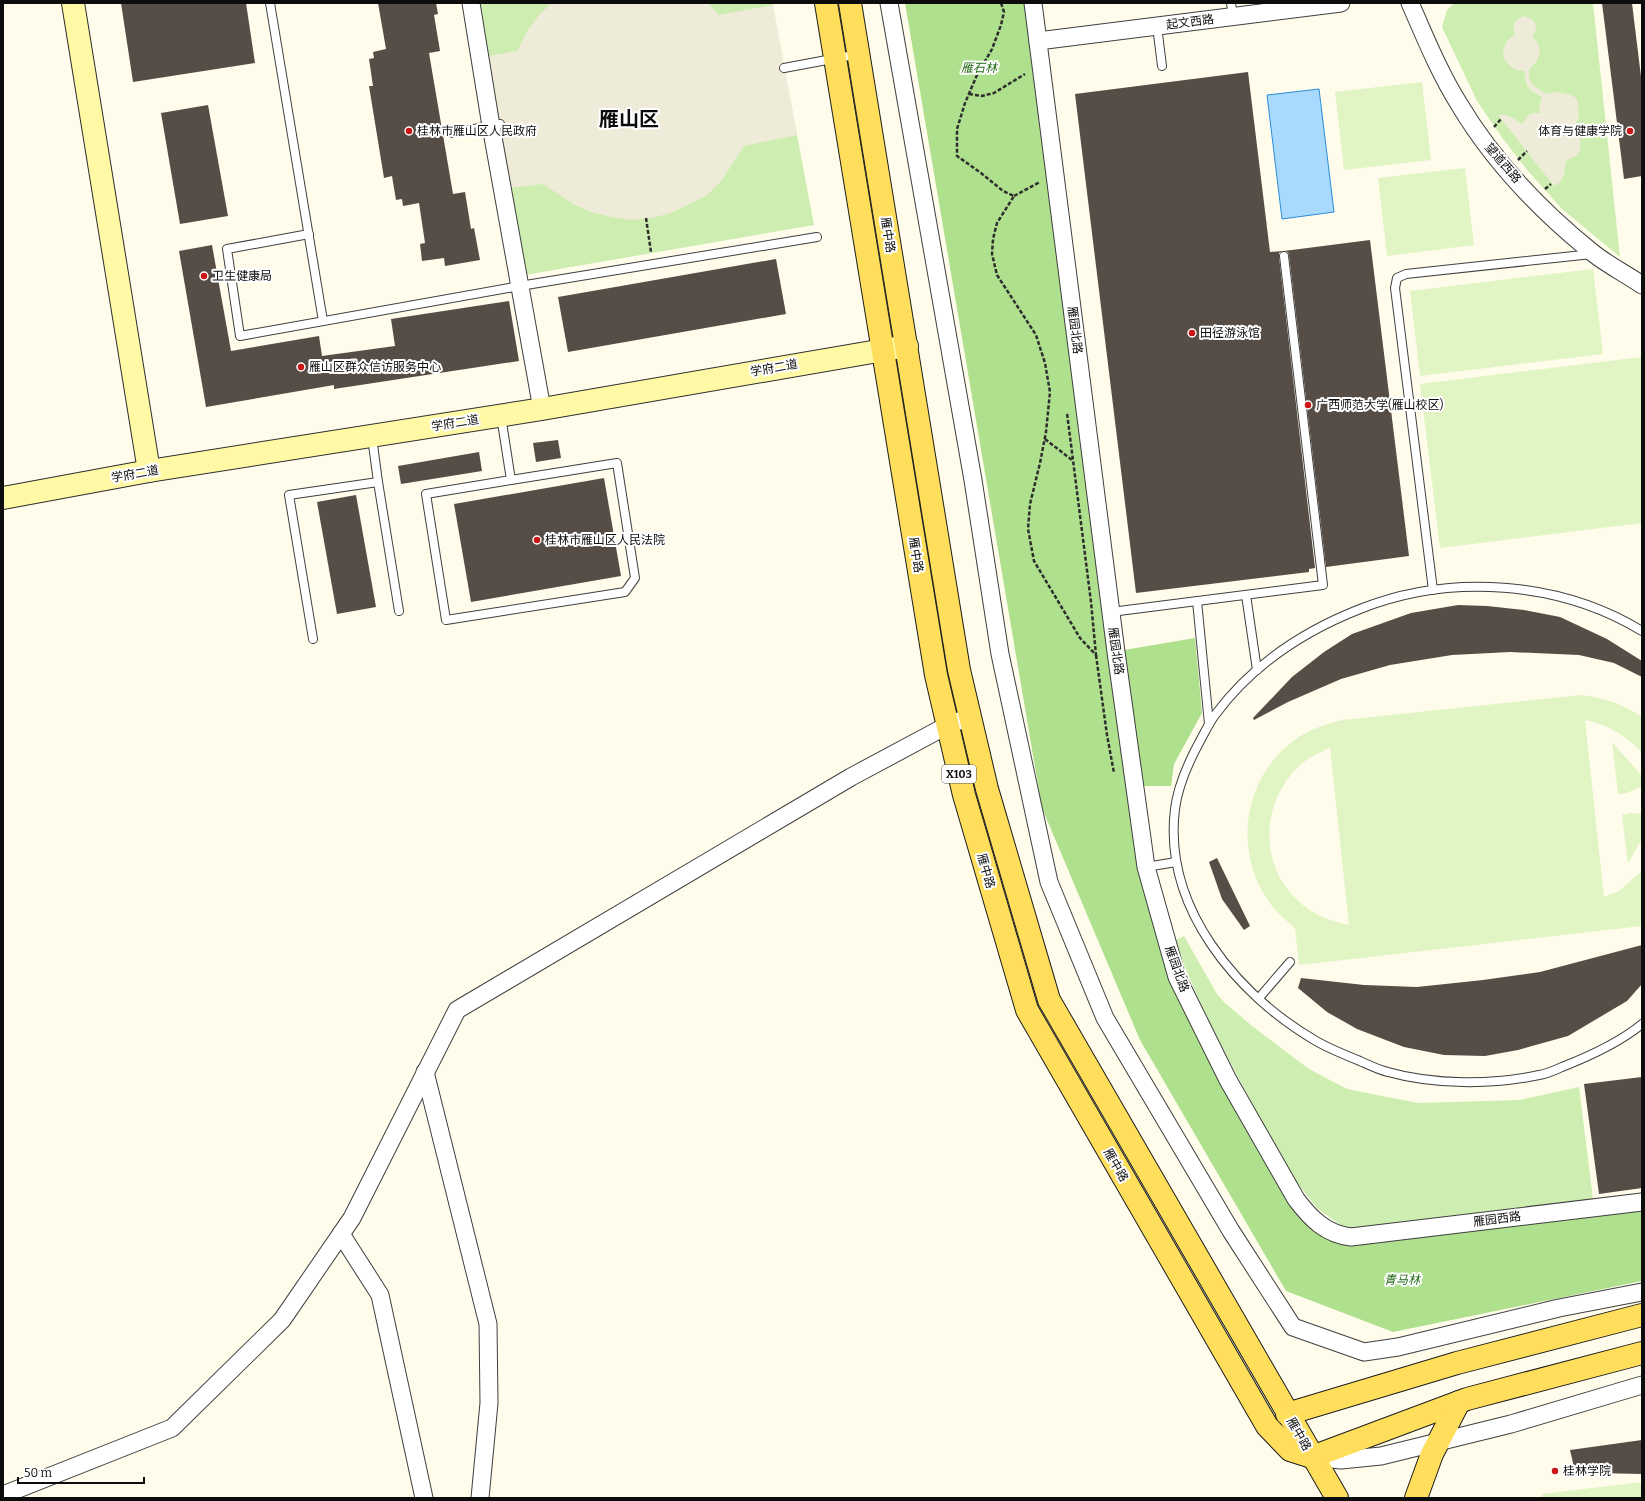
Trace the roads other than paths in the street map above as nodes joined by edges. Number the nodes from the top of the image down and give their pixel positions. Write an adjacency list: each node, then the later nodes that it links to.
1 (73, 3): 32 (street)
2 (270, 3): 20 (lane)
3 (471, 3): 18 (street)
4 (826, 3): 15 (main road, 雁中路 / X103)
5 (850, 3): 14 (main road, 雁中路 / X103)
6 (889, 3): 56 (street)
7 (1033, 3): 13 (street, 雁园北路)
8 (1341, 3): 10 (street, 起文西路)
9 (1410, 3): 22 (street, 望道西路)
10 (1324, 4): 11 (street, 起文西路)
11 (1232, 10): 12 (street, 起文西路)
12 (1157, 26): 13 (street, 起文西路); 16 (lane)
13 (1038, 41): 40 (street, 雁园北路)
14 (858, 54): 15 (lane); 27 (main road, 雁中路 / X103)
15 (835, 59): 17 (lane); 28 (main road, 雁中路 / X103)
16 (1162, 66)
17 (784, 68)
18 (496, 125): 19 (lane); 25 (street)
19 (453, 133)
20 (309, 234): 26 (lane); 26 (lane)
21 (816, 237): 25 (lane)
22 (1594, 254): 24 (street, 望道西路); 36 (lane)
23 (1284, 256): 37 (lane)
24 (1642, 285)
25 (520, 286): 26 (lane); 29 (street)
26 (323, 321)
27 (907, 346): 28 (street, 学府二道); 44 (main road, 雁中路 / X103)
28 (882, 350): 29 (street, 学府二道); 46 (main road, 雁中路 / X103)
29 (542, 409): 30 (street, 学府二道)
30 (500, 415): 31 (street, 学府二道); 33 (lane)
31 (371, 436): 32 (street, 学府二道); 34 (lane)
32 (149, 471): 35 (street, 学府二道)
33 (511, 480): 33 (lane)
34 (378, 482): 39 (lane); 42 (lane)
35 (3, 498)
36 (1433, 590): 41 (lane); 43 (lane)
37 (1246, 595): 38 (lane); 43 (lane)
38 (1197, 601): 40 (lane); 45 (lane)
39 (399, 611)
40 (1111, 612): 48 (street, 雁园北路)
41 (1642, 631)
42 (313, 639)
43 (1257, 670): 45 (lane)
44 (970, 717): 46 (street); 61 (main road, 雁中路 / X103)
45 (1209, 724): 47 (lane)
46 (948, 725): 52 (street); 63 (main road, 雁中路 / X103)
47 (1176, 862): 48 (lane); 50 (lane)
48 (1146, 867): 55 (street, 雁园北路)
49 (1290, 962): 50 (lane)
50 (1259, 998): 51 (lane)
51 (1642, 1024)
52 (425, 1072): 54 (street); 66 (street)
53 (1642, 1202): 55 (street, 雁园西路)
54 (341, 1234): 64 (street); 65 (street)
55 (1351, 1237)
56 (1642, 1292)
57 (1642, 1315): 61 (main road)
58 (1642, 1353): 60 (main road)
59 (1642, 1385): 62 (street)
60 (1459, 1402): 62 (main road); 63 (main road)
61 (1287, 1414): 63 (main road, 雁中路 / X103)
62 (1438, 1442): 63 (street); 68 (main road)
63 (1312, 1457): 67 (main road, X103)
64 (3, 1495)
65 (424, 1498)
66 (480, 1498)
67 (1336, 1498)
68 (1416, 1498)

